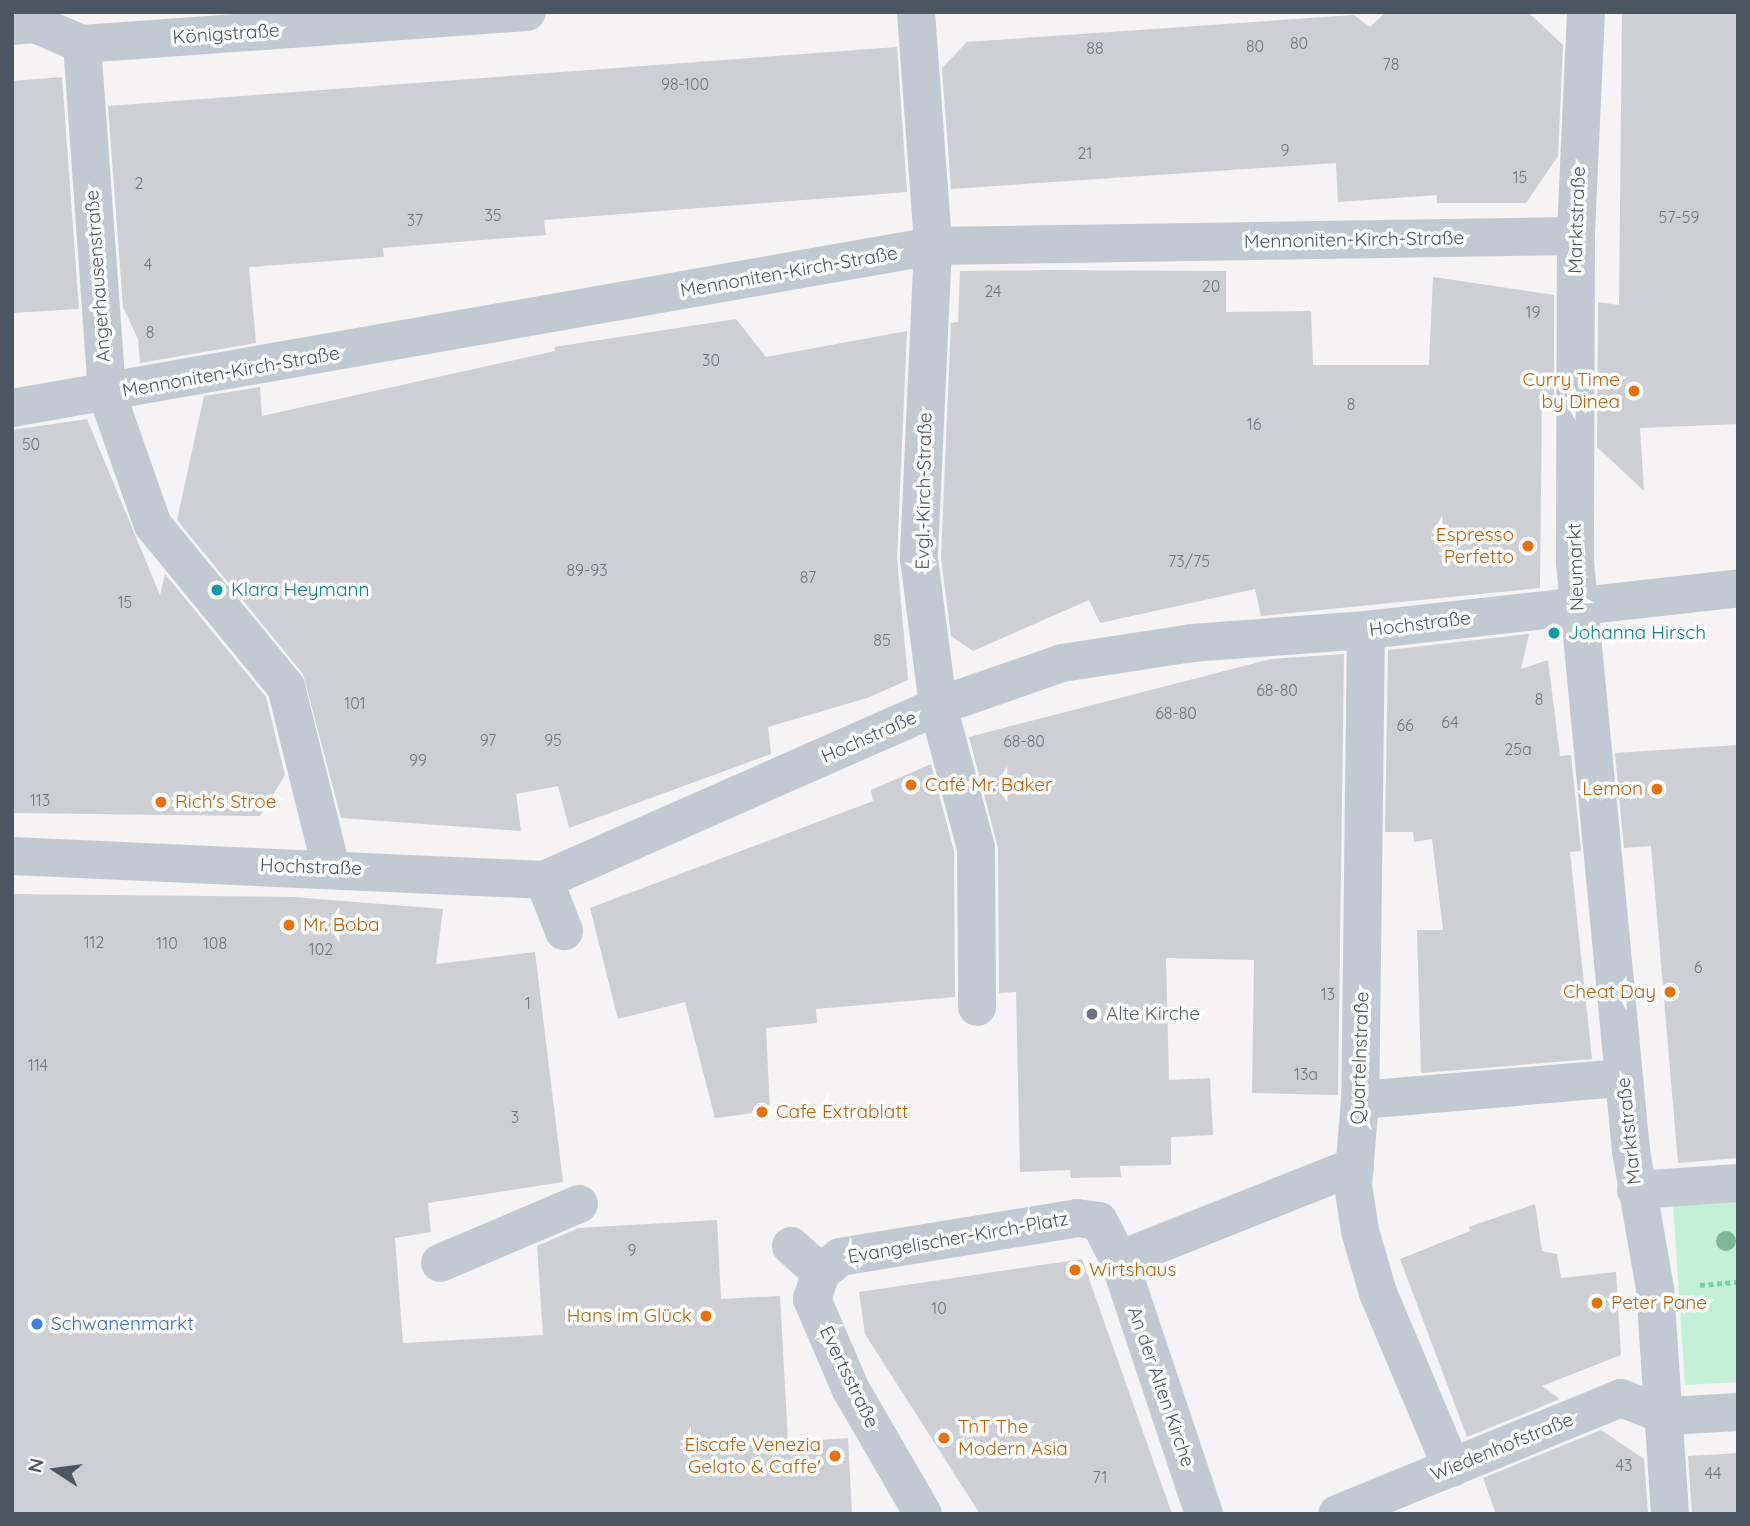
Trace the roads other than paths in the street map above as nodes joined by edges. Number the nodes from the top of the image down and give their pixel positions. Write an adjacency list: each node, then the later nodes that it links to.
1 (527, 12): 5 (street, Königstraße)
2 (916, 12): 7 (street, Evgl.-Kirch-Straße)
3 (1586, 12): 6 (street, Marktstraße)
4 (12, 26): 5 (street, Königstraße)
5 (82, 44): 8 (street, Angerhausenstraße)
6 (1576, 236): 7 (street, Mennoniten-Kirch-Straße); 10 (street, Marktstraße)
7 (933, 246): 8 (street, Mennoniten-Kirch-Straße); 14 (street, Evgl.-Kirch-Straße)
8 (107, 394): 9 (street, Mennoniten-Kirch-Straße); 17 (street, Angerhausenstraße)
9 (12, 408)
10 (1573, 428): 12 (street, Neumarkt)
11 (1738, 588): 12 (street, Hochstraße)
12 (1578, 605): 13 (street, Hochstraße); 15 (street, Neumarkt)
13 (1366, 630): 14 (street, Hochstraße); 22 (street, Quartelnstraße)
14 (938, 706): 18 (street, Hochstraße); 20 (street, Evgl.-Kirch-Straße)
15 (1589, 747): 21 (street, Marktstraße)
16 (12, 856): 17 (street, Hochstraße)
17 (331, 867): 18 (street, Hochstraße)
18 (544, 880): 19 (street)
19 (564, 930)
20 (977, 1007)
21 (1623, 1078): 22 (street); 25 (street, Marktstraße)
22 (1360, 1100): 23 (street, Quartelnstraße)
23 (1355, 1166): 28 (street); 33 (street, Quartelnstraße)
24 (1738, 1183): 25 (street)
25 (1636, 1190): 32 (street, Marktstraße)
26 (579, 1204): 29 (street)
27 (790, 1246): 30 (street)
28 (1119, 1260): 30 (street, Evangelischer-Kirch-Platz); 35 (street, An der Alten Kirche)
29 (440, 1263)
30 (821, 1273): 34 (street, Evertsstraße)
31 (1738, 1412): 32 (street)
32 (1667, 1416): 33 (street, Wiedenhofstraße); 37 (street, Marktstraße)
33 (1452, 1468): 36 (street, Wiedenhofstraße)
34 (923, 1514)
35 (1204, 1514)
36 (1337, 1514)
37 (1670, 1514)

